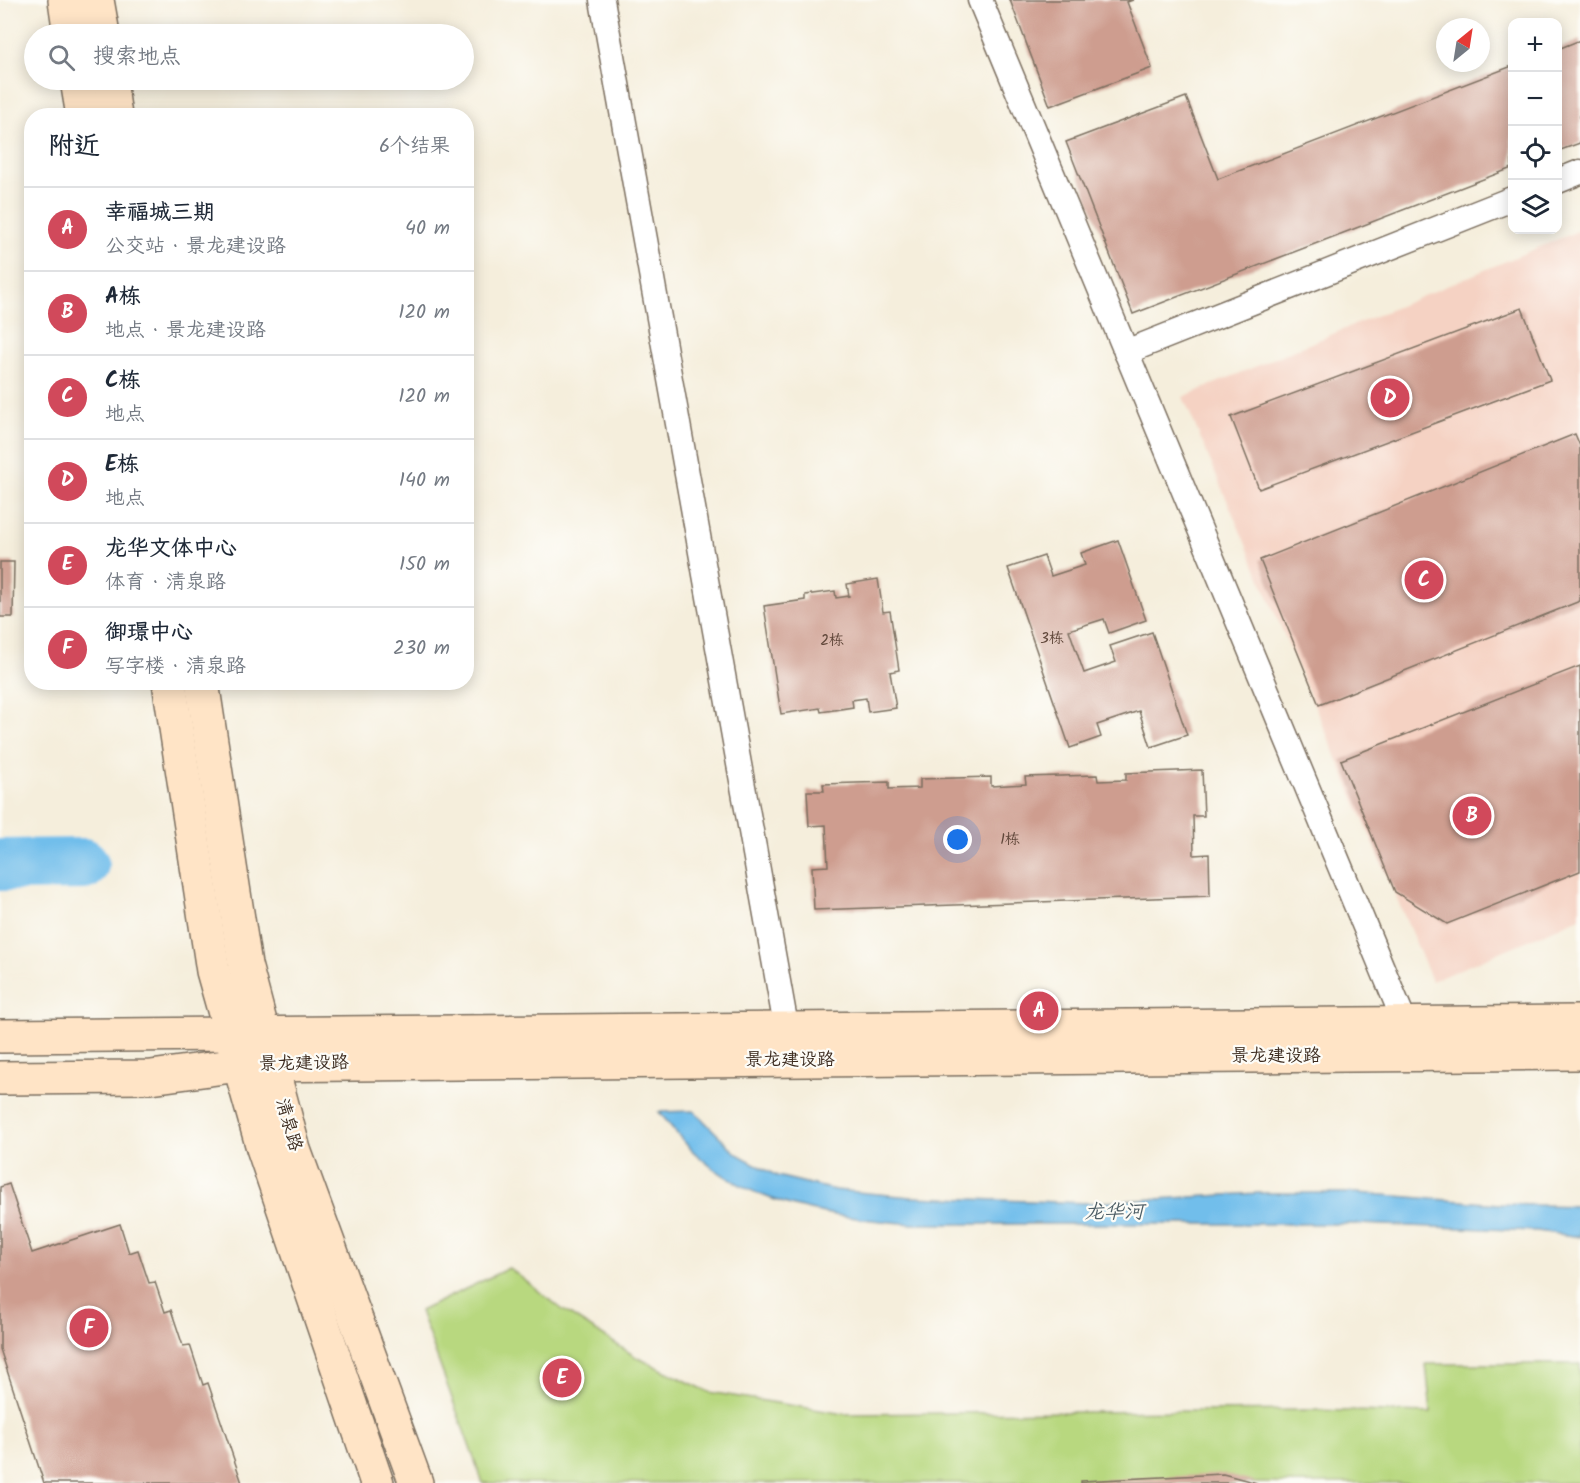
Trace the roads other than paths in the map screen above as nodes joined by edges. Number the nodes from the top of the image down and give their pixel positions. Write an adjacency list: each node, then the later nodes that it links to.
1 (65, 0): 5 (main road)
2 (98, 0): 6 (main road)
3 (602, 0): 21 (street)
4 (980, 0): 14 (street)
5 (69, 24)
6 (102, 24)
7 (79, 90): 9 (main road)
8 (111, 90): 10 (main road)
9 (82, 108)
10 (114, 108)
11 (1580, 172): 12 (street)
12 (1560, 180)
13 (1508, 201): 14 (street)
14 (1126, 352): 18 (street)
15 (170, 690): 19 (main road, 清泉路)
16 (203, 690): 23 (main road, 清泉路)
17 (1580, 1022): 18 (main road, 景龙建设路)
18 (1405, 1023): 21 (main road, 景龙建设路)
19 (231, 1034): 20 (main road); 23 (main road, 清泉路)
20 (0, 1036)
21 (789, 1044): 22 (main road, 景龙建设路); 23 (main road, 景龙建设路)
22 (1580, 1053)
23 (258, 1054): 24 (main road, 景龙建设路); 25 (main road, 清泉路); 26 (main road, 清泉路)
24 (0, 1078)
25 (377, 1483)
26 (416, 1483)

